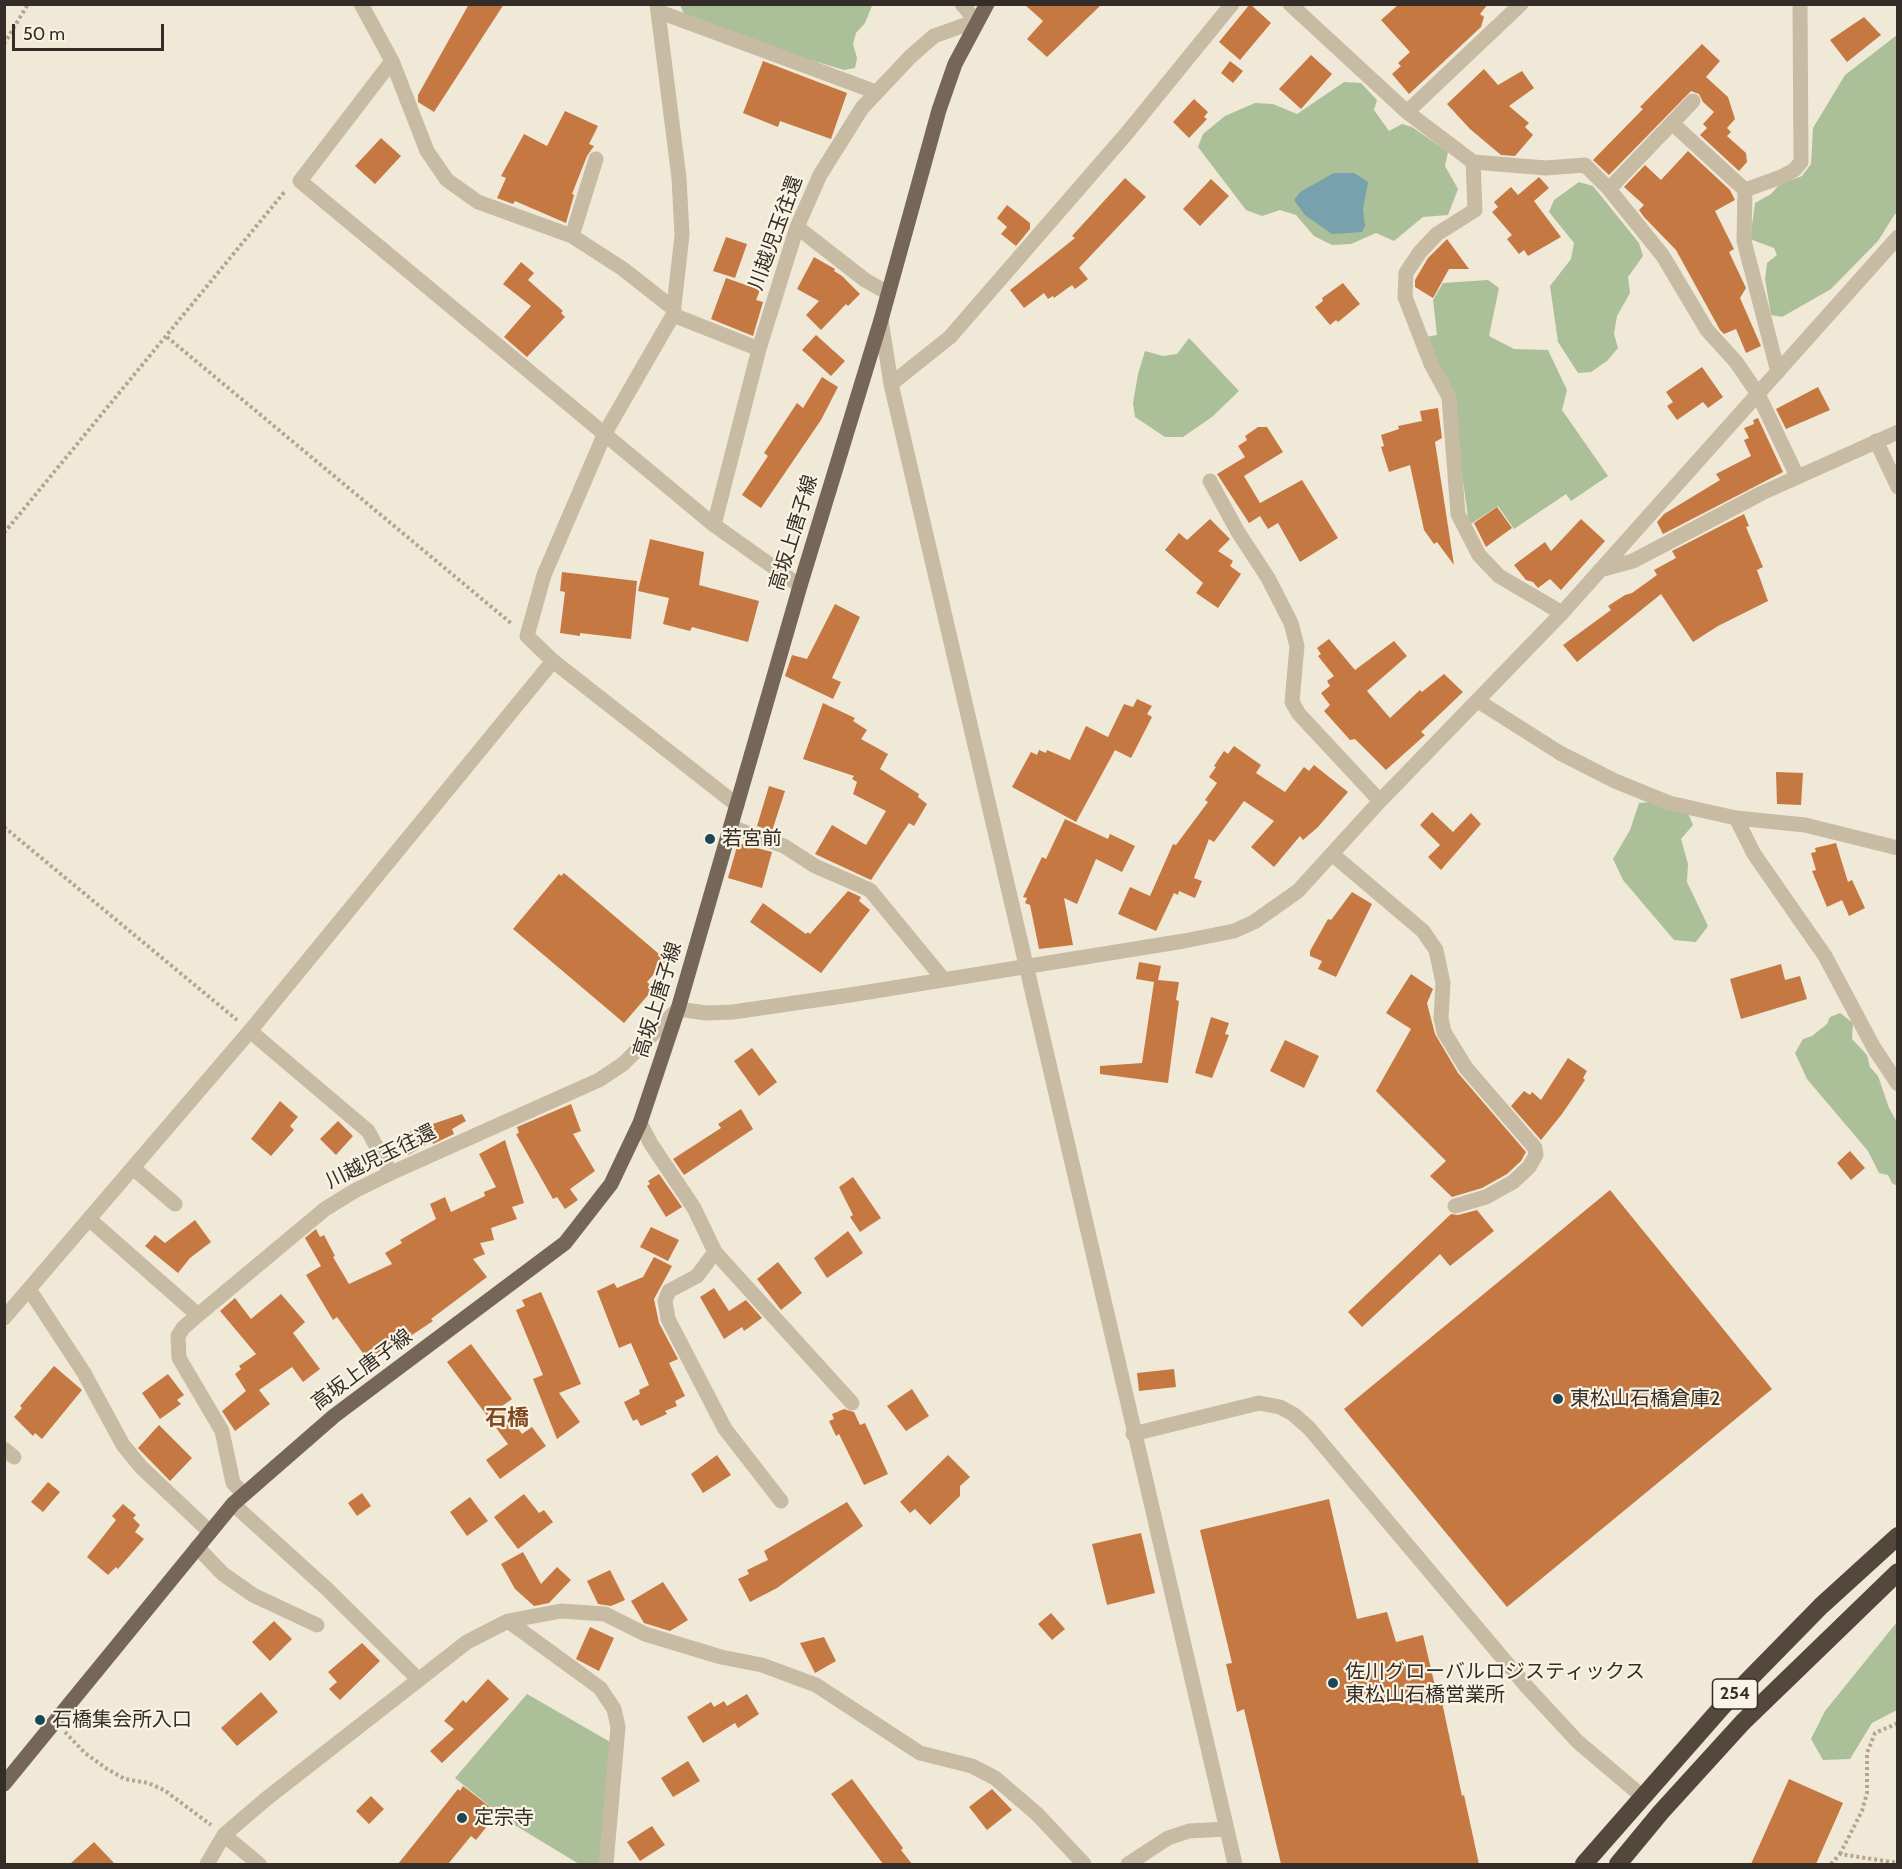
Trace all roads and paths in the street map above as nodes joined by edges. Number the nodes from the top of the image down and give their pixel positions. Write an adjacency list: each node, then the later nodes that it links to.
1 (28, 4): 11 (path)
2 (362, 4): 12 (street)
3 (962, 4): 10 (street)
4 (987, 4): 10 (main road, 高坂上唐子線)
5 (1232, 4): 31 (street)
6 (1290, 4): 15 (street)
7 (1521, 4): 15 (street)
8 (1800, 4): 21 (street)
9 (658, 8): 13 (street); 26 (street)
10 (976, 21): 13 (street, 川越児玉往還); 25 (main road, 高坂上唐子線)
11 (4, 44)
12 (392, 61): 19 (street); 23 (street)
13 (876, 93): 22 (street, 川越児玉往還)
14 (1693, 101): 16 (street)
15 (1407, 112): 18 (street)
16 (1672, 123): 20 (street); 21 (street)
17 (596, 159): 23 (street)
18 (1473, 162): 20 (street); 43 (street)
19 (300, 181): 28 (path); 34 (street)
20 (1609, 189): 32 (street)
21 (1745, 190): 30 (street)
22 (796, 227): 25 (street); 29 (street, 川越児玉往還)
23 (572, 236): 26 (street)
24 (1898, 237): 30 (street)
25 (888, 293): 27 (main road, 高坂上唐子線)
26 (674, 312): 29 (street); 34 (street)
27 (881, 320): 31 (street); 42 (main road, 高坂上唐子線)
28 (167, 337): 40 (path); 44 (path)
29 (759, 349): 39 (street, 川越児玉往還)
30 (1778, 372): 32 (street)
31 (891, 384): 54 (street)
32 (1758, 394): 36 (street); 41 (street)
33 (1898, 432): 35 (street)
34 (605, 433): 39 (street); 44 (street)
35 (1876, 441): 36 (street); 38 (street)
36 (1797, 477): 41 (street)
37 (1210, 481): 47 (street)
38 (1898, 487)
39 (714, 525): 42 (street)
40 (4, 533)
41 (1600, 570): 43 (street)
42 (800, 586): 48 (main road, 高坂上唐子線)
43 (1562, 613): 46 (street)
44 (527, 636): 45 (street)
45 (554, 661): 48 (street); 57 (street)
46 (1478, 701): 47 (street); 49 (street)
47 (1380, 801): 53 (street)
48 (737, 805): 51 (main road, 高坂上唐子線)
49 (1736, 818): 52 (street); 58 (street)
50 (4, 827): 57 (path)
51 (731, 827): 55 (street); 56 (main road, 高坂上唐子線)
52 (1898, 848)
53 (1332, 854): 54 (street); 63 (street)
54 (1026, 968): 55 (street); 70 (street)
55 (944, 980): 56 (street)
56 (678, 1009): 59 (main road, 高坂上唐子線); 61 (street, 川越児玉往還)
57 (250, 1031): 60 (street); 61 (street)
58 (1898, 1084)
59 (640, 1123): 65 (street); 71 (main road, 高坂上唐子線)
60 (133, 1168): 62 (street); 64 (street)
61 (391, 1173): 67 (street, 川越児玉往還)
62 (176, 1204)
63 (1455, 1206)
64 (89, 1219): 66 (street); 67 (street)
65 (715, 1252): 69 (street); 72 (street)
66 (29, 1289): 68 (street); 73 (street)
67 (198, 1315): 71 (street, 川越児玉往還)
68 (4, 1318)
69 (852, 1402)
70 (1134, 1434): 83 (street); 84 (street)
71 (238, 1499): 73 (main road, 高坂上唐子線); 79 (street)
72 (781, 1501)
73 (210, 1532): 75 (main road, 高坂上唐子線)
74 (1898, 1536): 83 (highway, 254)
75 (197, 1547): 78 (street); 80 (main road, 高坂上唐子線)
76 (1898, 1572): 95 (highway, 254)
77 (508, 1621): 79 (street); 90 (street); 91 (street)
78 (317, 1625)
79 (417, 1678): 85 (street)
80 (55, 1720): 82 (main road, 高坂上唐子線); 85 (path)
81 (1898, 1723): 86 (path)
82 (4, 1784)
83 (1643, 1797): 94 (highway, 254)
84 (1226, 1829): 92 (street); 93 (street)
85 (224, 1835): 88 (street); 89 (street)
86 (1840, 1854): 87 (path); 96 (path)
87 (1898, 1863)
88 (207, 1864)
89 (259, 1864)
90 (606, 1864)
91 (1084, 1864)
92 (1128, 1864)
93 (1235, 1864)
94 (1584, 1864)
95 (1618, 1864)
96 (1831, 1864)

